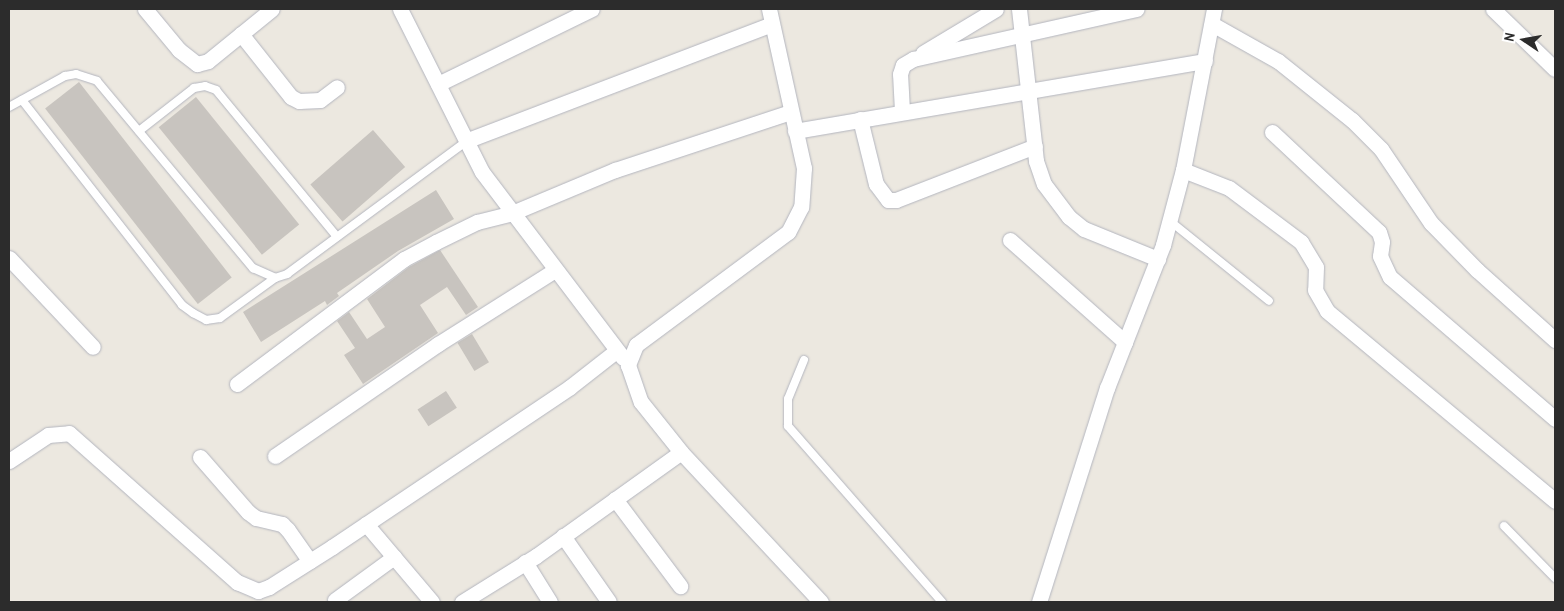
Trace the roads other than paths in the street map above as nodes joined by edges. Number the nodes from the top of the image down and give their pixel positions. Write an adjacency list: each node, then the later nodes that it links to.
1 (145, 9): 12 (street)
2 (272, 9): 12 (street)
3 (400, 9): 17 (street)
4 (592, 9): 17 (street)
5 (769, 9): 11 (street)
6 (996, 9): 14 (street)
7 (1019, 9): 13 (street)
8 (1136, 9): 13 (street)
9 (1493, 9): 16 (street)
10 (1213, 16): 15 (street); 40 (street)
11 (771, 24): 23 (street); 28 (street)
12 (242, 34): 18 (street)
13 (1023, 35): 14 (street); 19 (street)
14 (913, 59): 22 (street)
15 (1205, 61): 19 (street); 30 (street)
16 (1555, 69)
17 (438, 84): 28 (street)
18 (337, 87)
19 (1030, 90): 22 (street); 29 (street)
20 (22, 100): 21 (lane); 25 (lane); 38 (lane)
21 (9, 107)
22 (902, 111): 24 (street)
23 (790, 112): 26 (street); 31 (street)
24 (860, 119): 26 (street); 29 (street)
25 (139, 131): 33 (lane); 38 (lane)
26 (795, 131): 45 (street)
27 (1272, 132): 47 (street)
28 (468, 140): 31 (street); 33 (lane)
29 (1035, 146): 36 (street)
30 (1183, 170): 32 (street); 53 (street)
31 (512, 213): 37 (street); 46 (street)
32 (1170, 221): 36 (street); 39 (lane)
33 (337, 237): 38 (lane)
34 (1010, 240): 41 (street)
35 (9, 258): 42 (street)
36 (1158, 259): 41 (street)
37 (555, 270): 43 (street); 49 (street)
38 (274, 278)
39 (1269, 301)
40 (1555, 340)
41 (1125, 342): 69 (street)
42 (93, 347)
43 (616, 351): 45 (street); 54 (street)
44 (804, 360): 68 (lane)
45 (628, 365): 48 (street)
46 (237, 384)
47 (1555, 419)
48 (681, 452): 52 (street); 67 (street)
49 (275, 456)
50 (200, 458): 58 (street)
51 (9, 461): 58 (street)
52 (614, 499): 56 (street); 61 (street)
53 (1555, 500)
54 (366, 524): 57 (street); 58 (street)
55 (1504, 526): 60 (lane)
56 (563, 536): 59 (street); 66 (street)
57 (394, 557): 62 (street); 63 (street)
58 (310, 561)
59 (525, 562): 64 (street); 65 (street)
60 (1555, 578)
61 (680, 586)
62 (335, 600)
63 (432, 602)
64 (462, 602)
65 (550, 602)
66 (609, 602)
67 (821, 602)
68 (942, 602)
69 (1039, 602)

